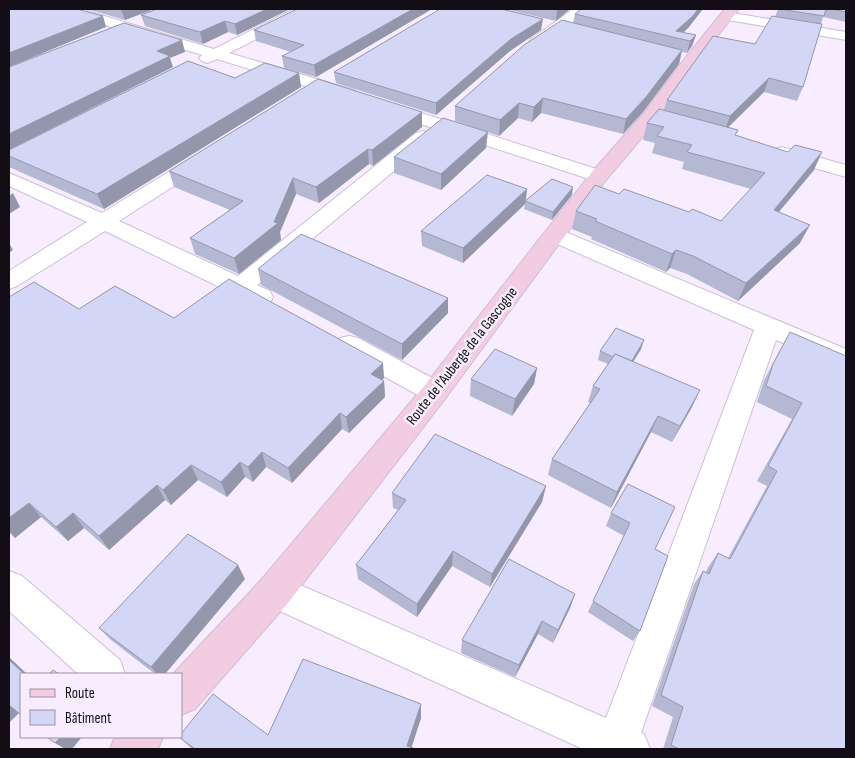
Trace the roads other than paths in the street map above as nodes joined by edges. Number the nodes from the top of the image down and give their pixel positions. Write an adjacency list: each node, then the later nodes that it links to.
1 (67, 9): 7 (street)
2 (304, 9): 13 (street)
3 (581, 9): 8 (street)
4 (730, 13): 10 (street); 22 (street, Route de l'Auberge de la Gascogne)
5 (145, 19): 7 (street)
6 (540, 23): 8 (street)
7 (129, 26): 11 (street); 13 (street)
8 (559, 27): 9 (street); 12 (street)
9 (578, 32)
10 (846, 36)
11 (102, 37)
12 (523, 50)
13 (217, 53): 14 (street); 16 (street)
14 (191, 66)
15 (335, 74): 16 (street)
16 (318, 85): 17 (street); 18 (street)
17 (302, 95)
18 (446, 118): 22 (street); 27 (street)
19 (220, 148): 24 (street)
20 (763, 148): 21 (street)
21 (846, 171)
22 (599, 176): 25 (street, Route de l'Auberge de la Gascogne)
23 (9, 179): 24 (street)
24 (104, 222): 26 (street); 27 (street)
25 (556, 235): 29 (street); 32 (street, Route de l'Auberge de la Gascogne)
26 (9, 281)
27 (240, 286): 28 (street)
28 (283, 309)
29 (768, 326): 31 (street); 38 (street)
30 (334, 337): 32 (street)
31 (846, 360)
32 (435, 392): 34 (street, Route de l'Auberge de la Gascogne)
33 (9, 588): 35 (street)
34 (275, 591): 36 (street, Route de l'Auberge de la Gascogne); 38 (street)
35 (105, 673)
36 (182, 694)
37 (142, 738): 39 (street)
38 (623, 746)
39 (131, 749)

